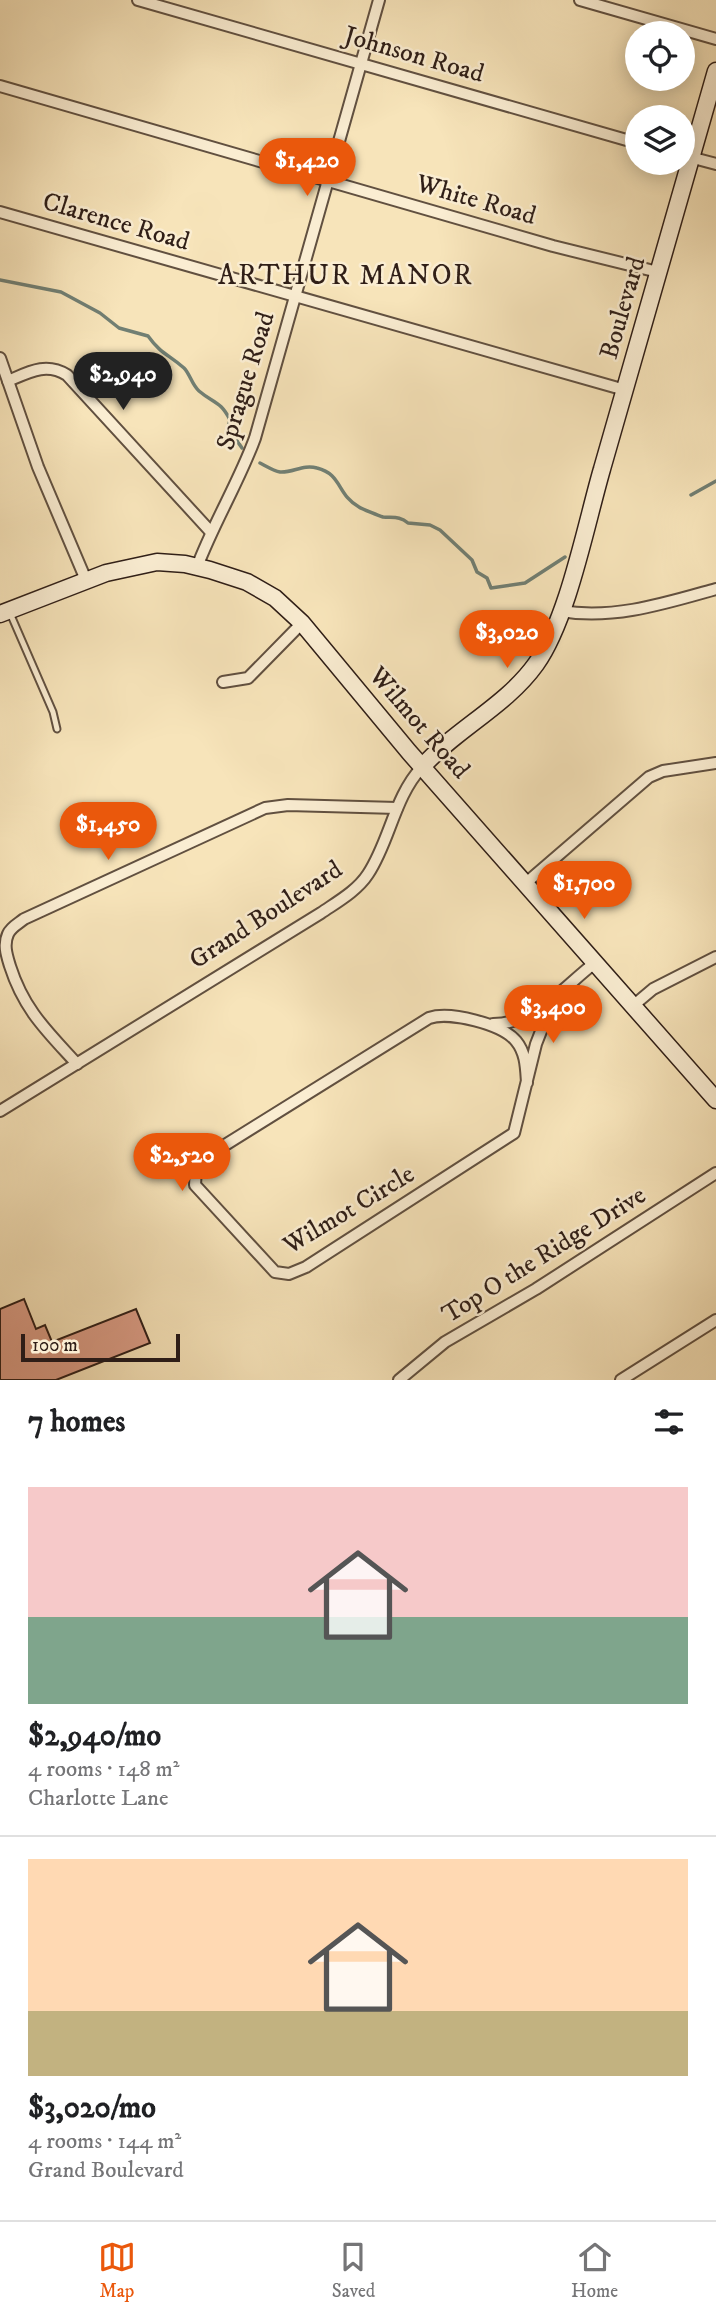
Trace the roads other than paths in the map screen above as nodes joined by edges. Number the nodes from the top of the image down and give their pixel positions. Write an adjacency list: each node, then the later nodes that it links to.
1 (138, 0): 5 (street, Johnson Road)
2 (379, 0): 5 (street, Sprague Road)
3 (580, 0): 4 (street)
4 (716, 39)
5 (361, 64): 9 (street, Johnson Road); 13 (street, Sprague Road)
6 (716, 71): 8 (street, Boulevard)
7 (0, 86): 13 (street, White Road)
8 (695, 133)
9 (625, 139)
10 (695, 158): 11 (street)
11 (716, 164)
12 (682, 175): 15 (street, Boulevard)
13 (328, 180): 15 (street, White Road); 16 (street, Sprague Road)
14 (0, 212): 16 (street, Clarence Road)
15 (658, 272): 19 (street, Boulevard)
16 (295, 296): 19 (street, Clarence Road); 20 (street, Sprague Road)
17 (0, 358): 18 (street)
18 (8, 381): 20 (street); 23 (street)
19 (625, 390): 21 (street, Boulevard)
20 (210, 531): 22 (street, Sprague Road)
21 (577, 558): 25 (street, Grand Boulevard)
22 (197, 566): 23 (street, Wilmot Road); 27 (street, Wilmot Road)
23 (86, 580): 26 (street, Wilmot Road)
24 (716, 589): 25 (street)
25 (561, 611): 31 (street, Grand Boulevard)
26 (4, 612): 29 (lane)
27 (302, 623): 28 (street); 31 (street, Wilmot Road)
28 (223, 682)
29 (57, 729)
30 (716, 763): 33 (street)
31 (422, 767): 32 (street, Grand Boulevard); 33 (street, Wilmot Road)
32 (397, 808): 39 (street, Grand Boulevard); 39 (street)
33 (526, 883): 35 (street, Wilmot Road)
34 (716, 957): 37 (street)
35 (596, 962): 36 (street, Wilmot Circle); 37 (street, Wilmot Road)
36 (554, 998): 38 (street, Wilmot Circle); 40 (street, Wilmot Circle)
37 (634, 1005): 41 (street, Wilmot Road)
38 (487, 1024): 40 (street, Wilmot Circle); 40 (street, Wilmot Circle)
39 (77, 1065): 42 (street, Grand Boulevard)
40 (527, 1083)
41 (716, 1100)
42 (0, 1111)
43 (716, 1173): 46 (street, Top O the Ridge Drive)
44 (716, 1320): 45 (street)
45 (636, 1376): 47 (street)
46 (399, 1380)
47 (621, 1380)

